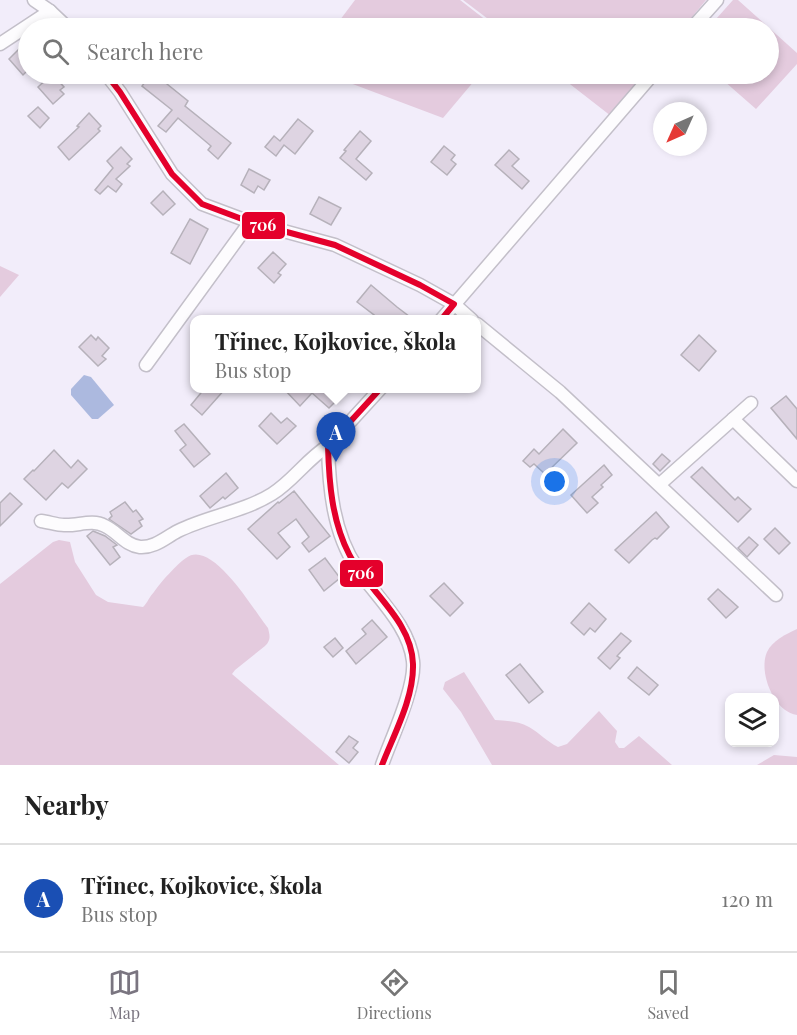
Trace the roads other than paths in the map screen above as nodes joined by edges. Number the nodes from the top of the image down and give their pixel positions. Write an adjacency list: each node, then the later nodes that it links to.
1 (34, 0): 3 (street)
2 (717, 0): 6 (street)
3 (50, 11): 4 (street); 5 (street)
4 (39, 18)
5 (57, 18)
6 (701, 18)
7 (18, 32): 8 (street)
8 (0, 44)
9 (113, 84): 11 (street)
10 (644, 84): 12 (street)
11 (250, 222): 12 (street); 16 (street)
12 (454, 304): 13 (street); 14 (street)
13 (445, 315)
14 (466, 315)
15 (481, 327): 22 (street)
16 (146, 365)
17 (376, 393): 20 (street)
18 (751, 404): 19 (street)
19 (733, 419): 21 (street); 22 (street)
20 (328, 446): 23 (street); 25 (street)
21 (797, 481)
22 (660, 484): 24 (street)
23 (41, 521)
24 (776, 595)
25 (382, 765)

